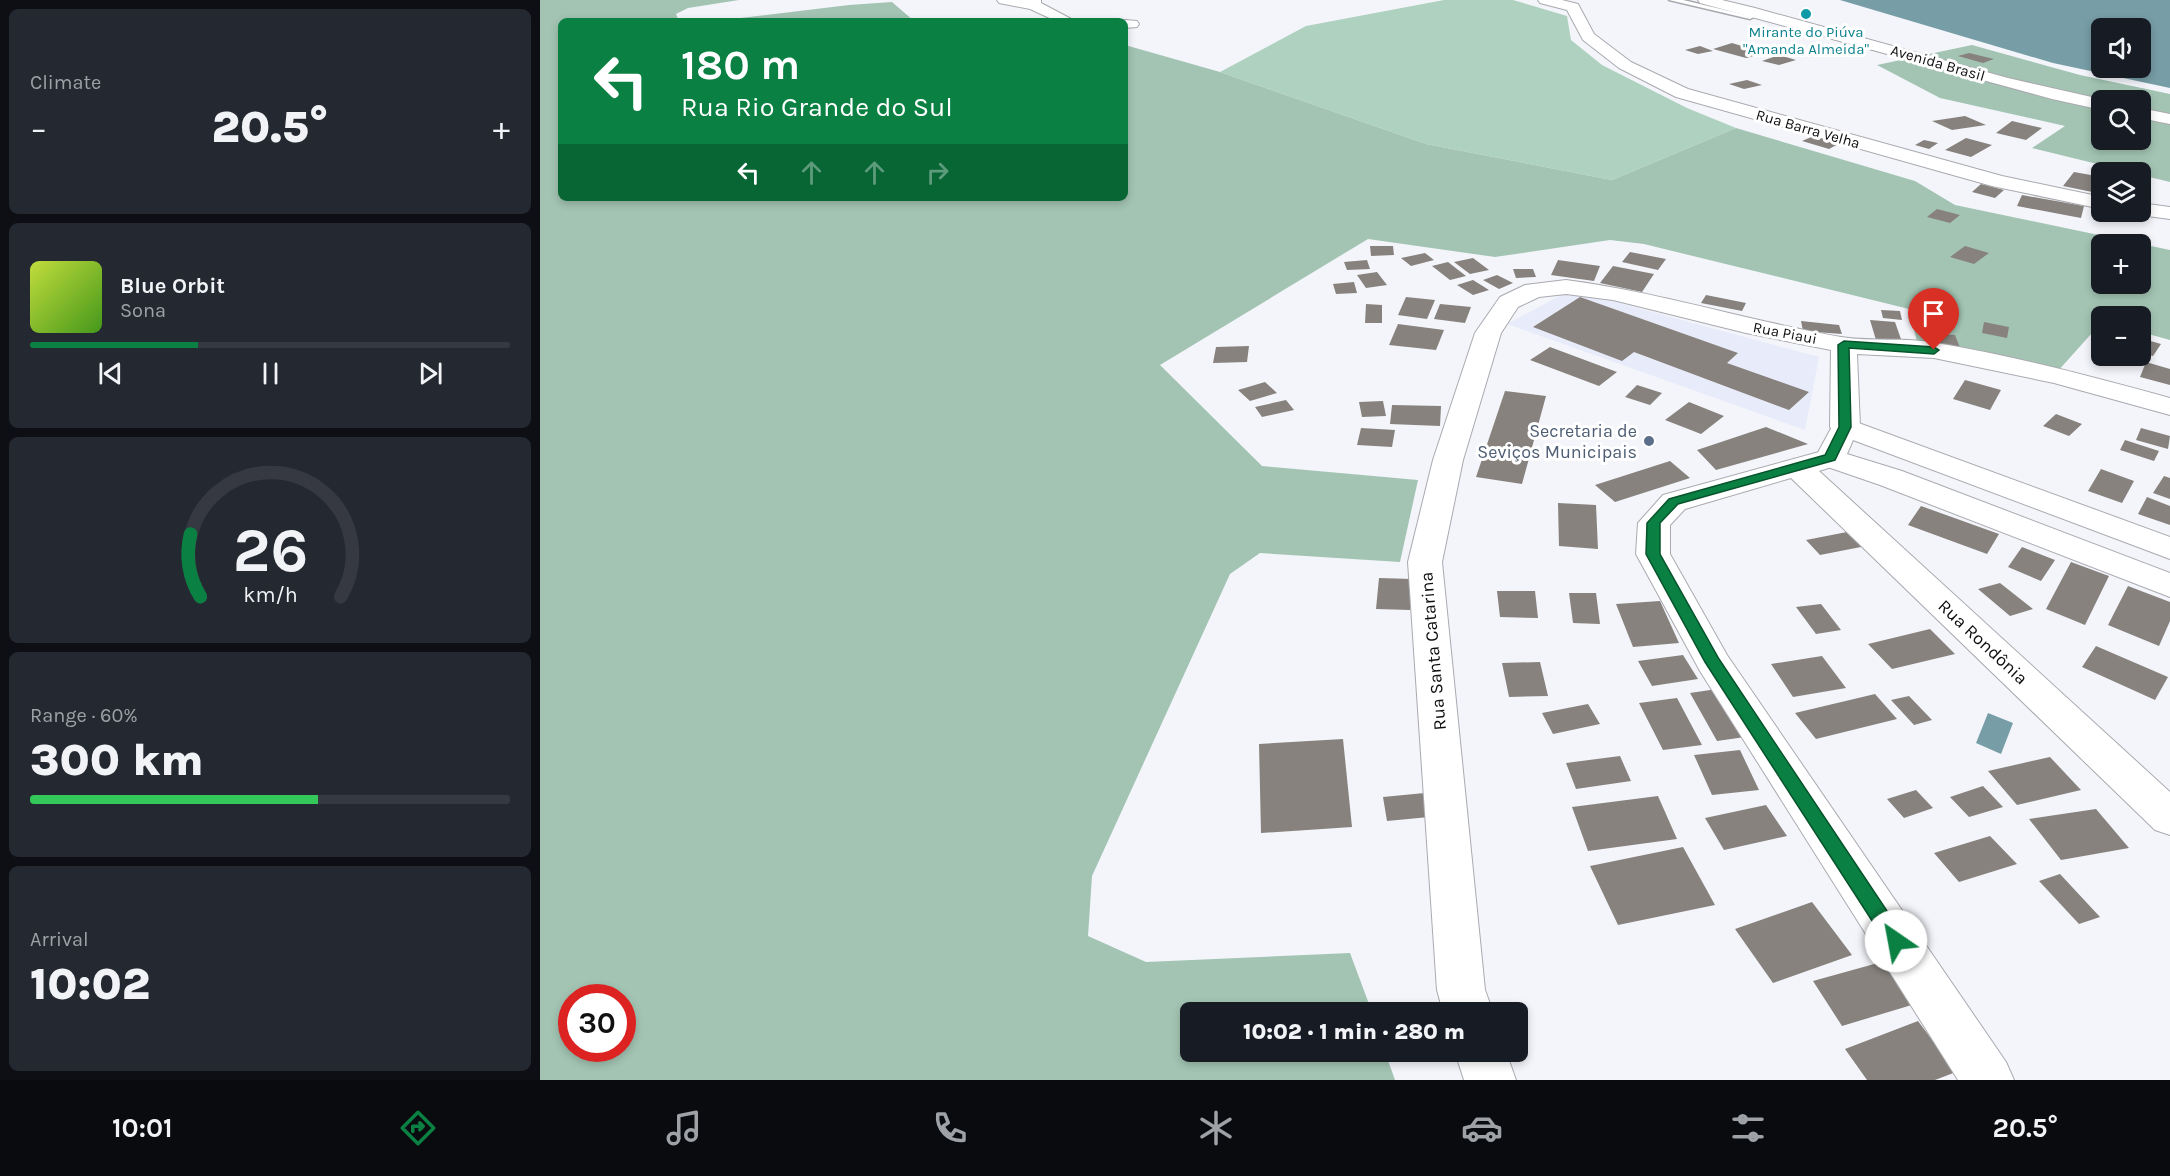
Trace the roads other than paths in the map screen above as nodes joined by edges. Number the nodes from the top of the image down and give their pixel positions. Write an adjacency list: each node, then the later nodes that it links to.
1 (1004, 0): 5 (street)
2 (1545, 0): 11 (street, Rua Barra Velha)
3 (1673, 0): 6 (lane)
4 (1705, 0): 8 (street, Avenida Brasil)
5 (1034, 2): 7 (street)
6 (1750, 17)
7 (1063, 18)
8 (2091, 102)
9 (2151, 115): 10 (street)
10 (2170, 119)
11 (2091, 201)
12 (2151, 210): 13 (street)
13 (2170, 213)
14 (1509, 302): 15 (street, Rua Piaui); 23 (street, Rua Santa Catarina)
15 (1844, 345): 16 (street, Rua Piaui); 17 (street)
16 (2170, 407)
17 (1824, 450): 18 (street); 19 (street); 22 (street, Rua Rondônia); 26 (street)
18 (1910, 452): 19 (street); 20 (street)
19 (1891, 478): 21 (street)
20 (2170, 549)
21 (2170, 586)
22 (2170, 818)
23 (1465, 1002)
24 (1484, 1062): 25 (street)
25 (1490, 1080)
26 (1988, 1080)

